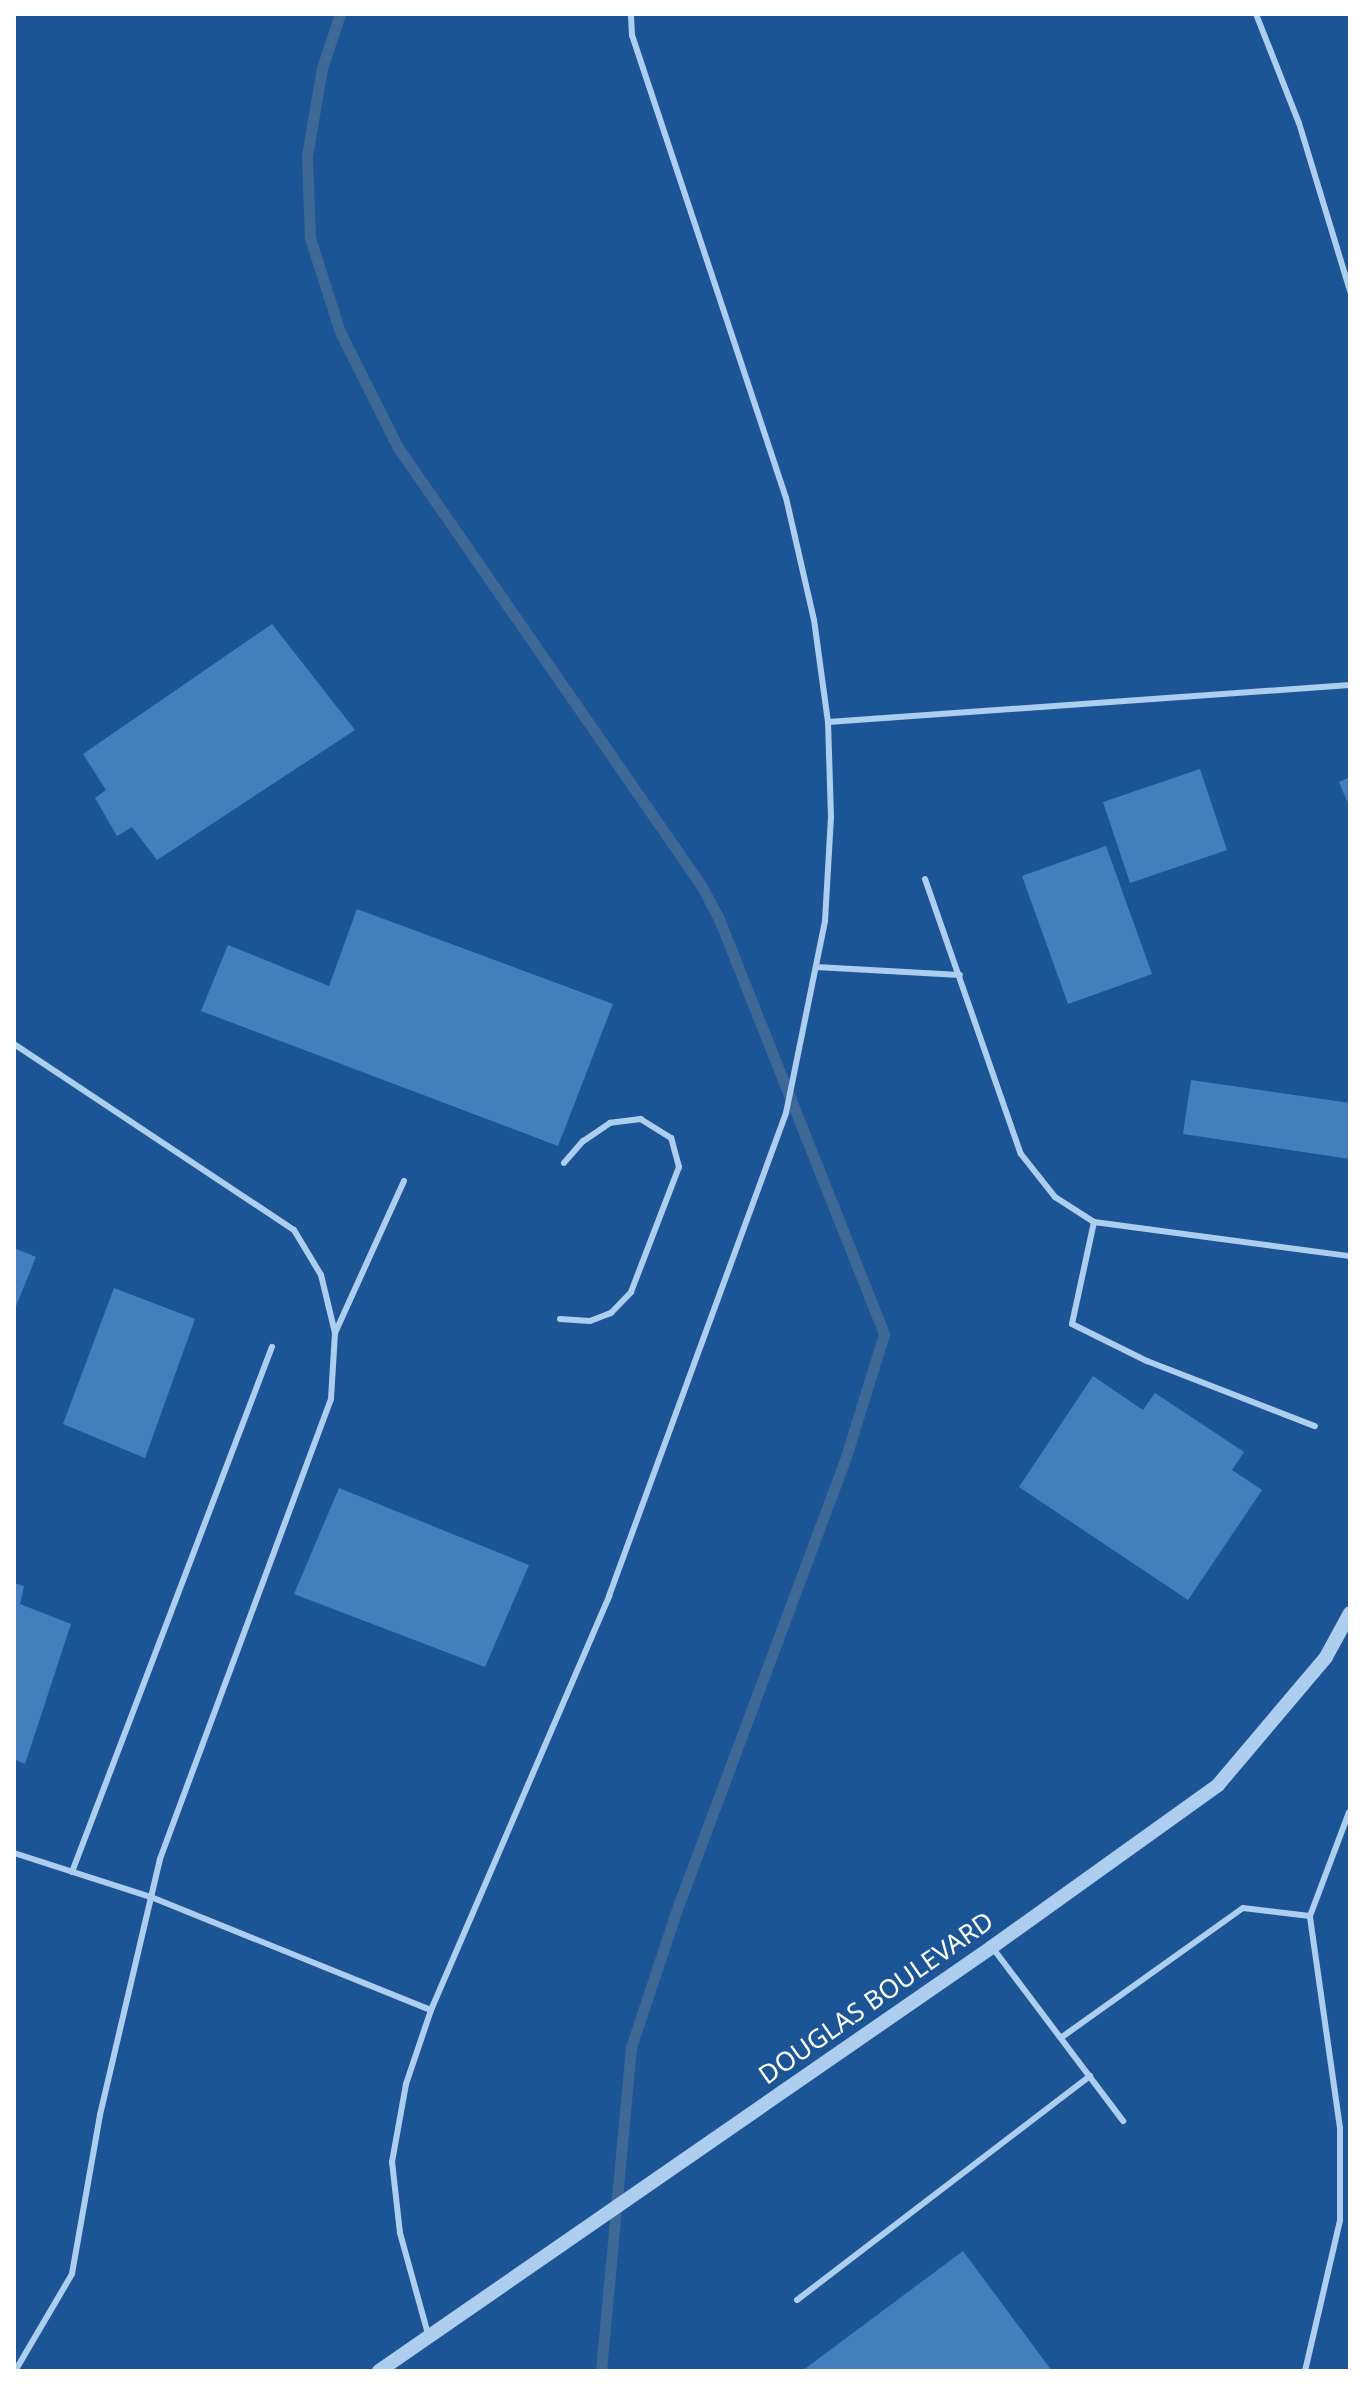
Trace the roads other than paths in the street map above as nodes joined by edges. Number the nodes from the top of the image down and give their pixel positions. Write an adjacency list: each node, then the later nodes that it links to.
1 (631, 14): 5 (lane)
2 (1256, 14): 3 (lane)
3 (1350, 291)
4 (1350, 685): 5 (lane)
5 (828, 722): 7 (lane)
6 (925, 879): 8 (lane)
7 (816, 967): 8 (lane); 25 (lane)
8 (960, 975): 12 (lane)
9 (14, 1044): 15 (lane)
10 (564, 1163): 14 (lane)
11 (404, 1181): 15 (lane)
12 (1094, 1222): 13 (lane); 17 (lane)
13 (1350, 1256)
14 (560, 1319)
15 (335, 1333): 22 (lane)
16 (272, 1347): 21 (lane)
17 (1315, 1426)
18 (1350, 1613): 24 (street, DOUGLAS BOULEVARD)
19 (1349, 1812): 23 (lane)
20 (14, 1853): 21 (lane)
21 (72, 1872): 22 (lane)
22 (151, 1897): 25 (lane); 31 (lane)
23 (1310, 1916): 26 (lane); 33 (lane)
24 (992, 1947): 26 (lane); 30 (street, DOUGLAS BOULEVARD)
25 (431, 2010): 30 (lane)
26 (1062, 2037): 27 (lane)
27 (1090, 2076): 28 (lane); 29 (lane)
28 (1123, 2121)
29 (797, 2300)
30 (429, 2338): 32 (street, DOUGLAS BOULEVARD)
31 (15, 2371)
32 (379, 2371)
33 (1305, 2371)

